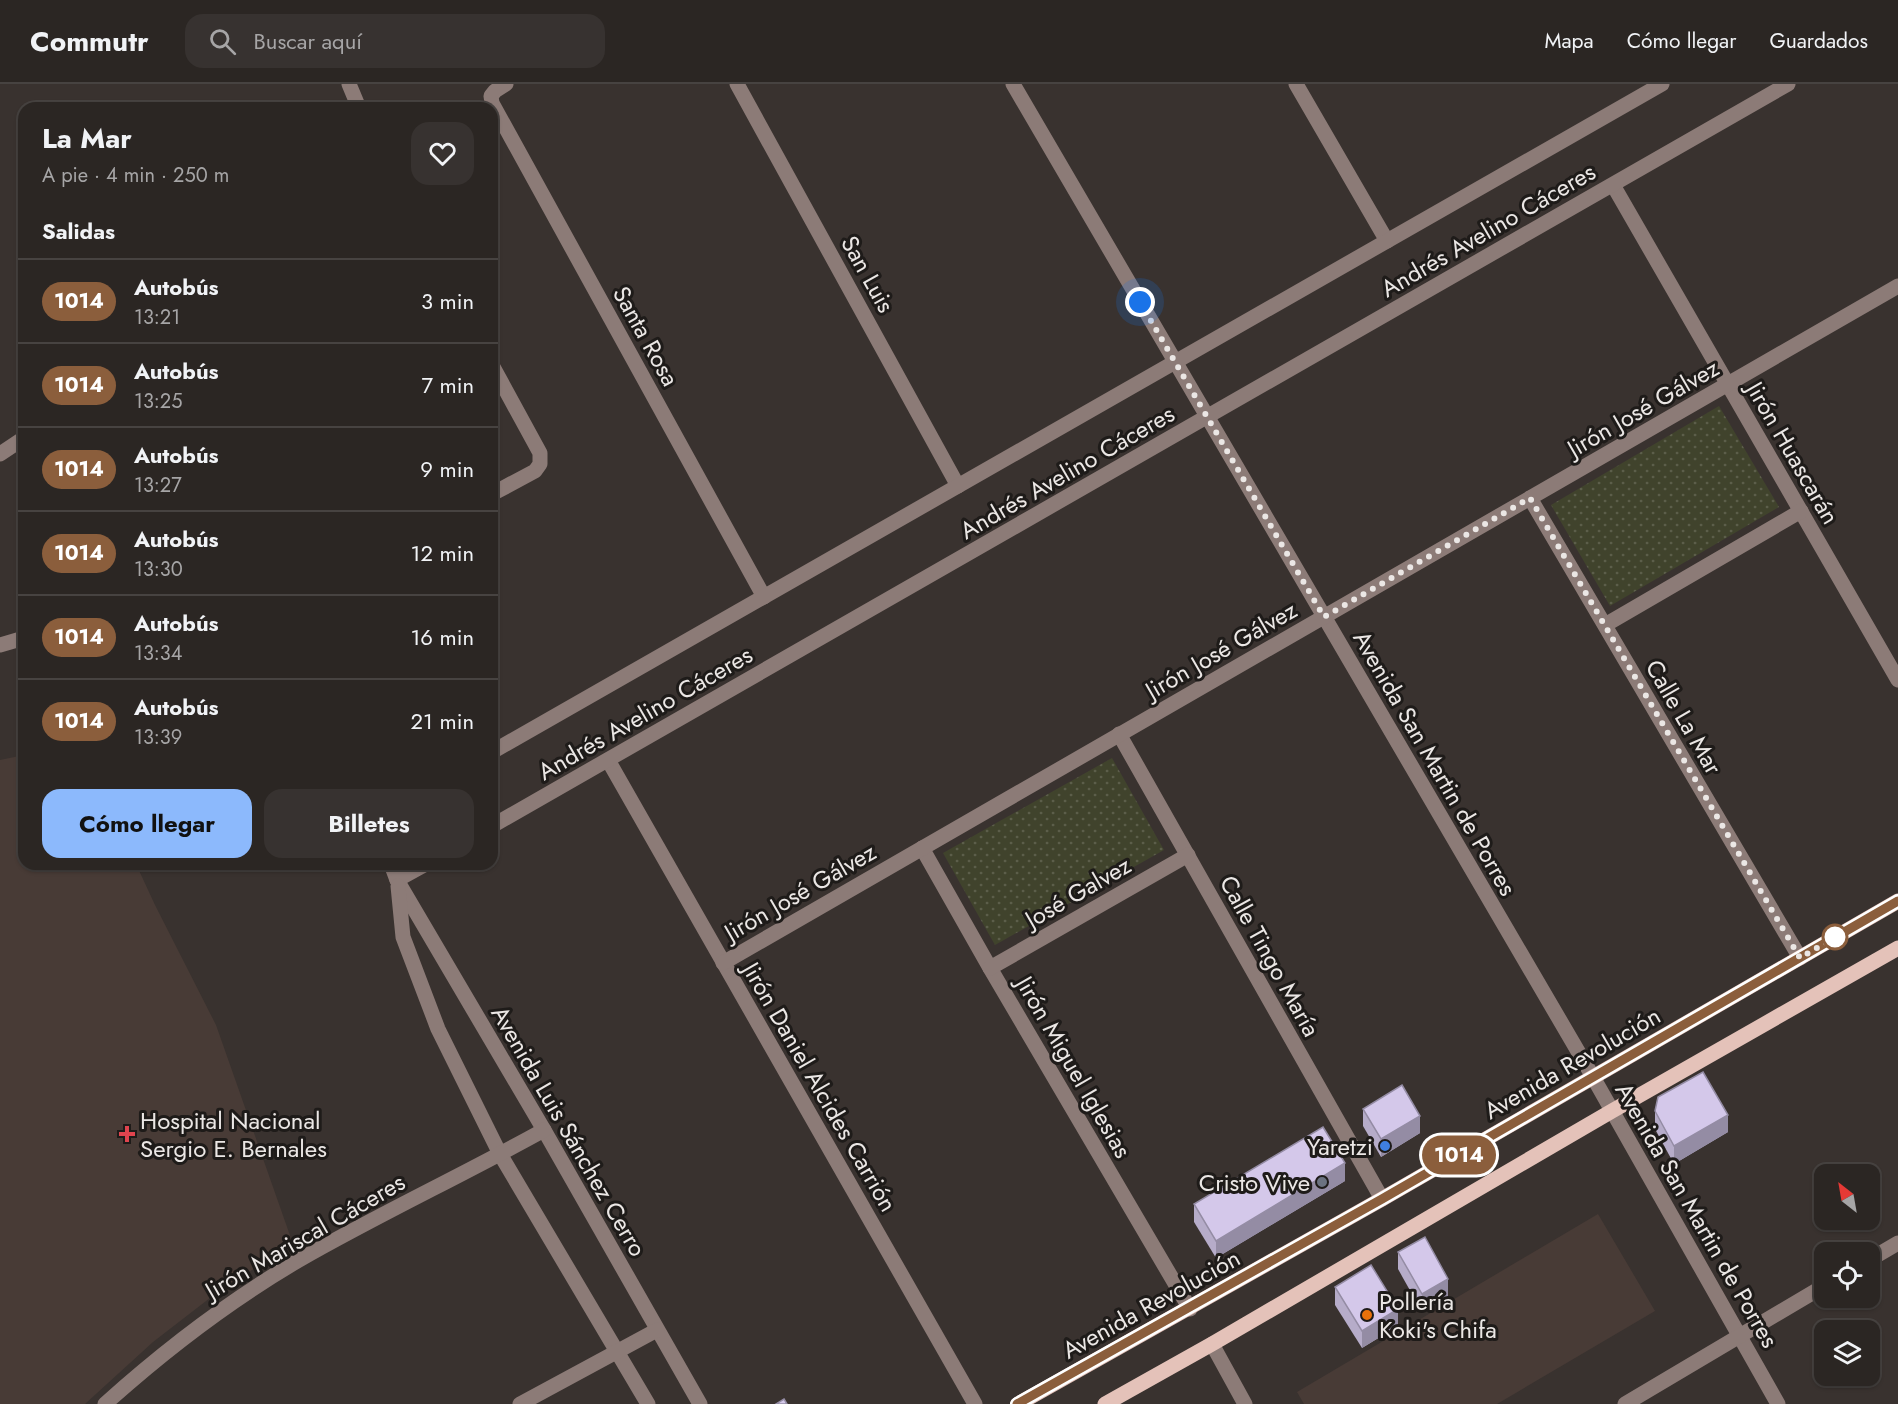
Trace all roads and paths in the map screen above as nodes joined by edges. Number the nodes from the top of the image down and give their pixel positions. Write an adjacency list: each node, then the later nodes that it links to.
1 (349, 84): 8 (street)
2 (506, 84): 9 (street, Santa Rosa)
3 (737, 84): 20 (street, San Luis)
4 (1012, 84): 14 (street, Avenida San Martin de Porres)
5 (1296, 84): 12 (street)
6 (1662, 84): 12 (street, Andrés Avelino Cáceres)
7 (1788, 84): 11 (street, Andrés Avelino Cáceres)
8 (356, 102)
9 (492, 102)
10 (498, 114): 24 (street, Santa Rosa)
11 (1613, 184): 16 (street, Jirón Huascarán); 17 (street, Andrés Avelino Cáceres)
12 (1386, 241): 14 (street, Andrés Avelino Cáceres)
13 (1898, 286): 16 (street, Jirón José Gálvez)
14 (1175, 362): 17 (street, Avenida San Martin de Porres); 20 (street, Andrés Avelino Cáceres)
15 (498, 376): 21 (street)
16 (1728, 385): 22 (street, Jirón José Gálvez); 23 (street, Jirón Huascarán)
17 (1207, 417): 25 (street, Avenida San Martin de Porres); 32 (street, Andrés Avelino Cáceres)
18 (18, 442): 19 (street)
19 (0, 454)
20 (958, 486): 24 (street, Andrés Avelino Cáceres)
21 (498, 491)
22 (1530, 498): 25 (street, Jirón José Gálvez); 26 (street, Calle La Mar)
23 (1801, 511): 26 (street); 29 (street, Jirón Huascarán)
24 (764, 597): 31 (street, Andrés Avelino Cáceres)
25 (1324, 617): 30 (street, Jirón José Gálvez); 44 (street, Avenida San Martin de Porres)
26 (1605, 625): 41 (street, Calle La Mar)
27 (18, 640): 28 (street)
28 (0, 645)
29 (1898, 680)
30 (1119, 734): 34 (street, Jirón José Gálvez); 35 (street, Calle Tingo María)
31 (498, 749)
32 (608, 760): 33 (street, Andrés Avelino Cáceres); 42 (street, Jirón Daniel Alcides Carrión)
33 (498, 823)
34 (922, 848): 42 (street, Jirón José Gálvez); 43 (street, Jirón Miguel Iglesias)
35 (1188, 855): 43 (street, José Galvez); 48 (street, Calle Tingo María)
36 (393, 870): 38 (street, Avenida Luis Sánchez Cerro)
37 (415, 870): 38 (street)
38 (397, 880): 46 (street, Avenida Luis Sánchez Cerro); 47 (street, Avenida Luis Sánchez Cerro)
39 (1898, 901): 41 (main road, Avenida Revolución)
40 (1898, 948): 45 (main road)
41 (1800, 958): 44 (main road, Avenida Revolución)
42 (723, 963): 61 (street, Jirón Daniel Alcides Carrión)
43 (990, 968): 52 (street, Jirón Miguel Iglesias)
44 (1593, 1077): 45 (street, Avenida San Martin de Porres); 48 (main road, Avenida Revolución)
45 (1612, 1111): 54 (street, Avenida San Martin de Porres); 55 (main road)
46 (543, 1130): 47 (street, Jirón Mariscal Cáceres); 53 (street, Avenida Luis Sánchez Cerro)
47 (500, 1154): 56 (street, Avenida Luis Sánchez Cerro); 57 (street, Jirón Mariscal Cáceres)
48 (1382, 1199): 52 (main road, Avenida Revolución)
49 (1898, 1243): 50 (street)
50 (1880, 1254)
51 (1814, 1292): 54 (street)
52 (1190, 1309): 62 (main road, Avenida Revolución)
53 (657, 1330): 56 (street); 60 (street, Avenida Luis Sánchez Cerro)
54 (1740, 1336): 65 (street); 66 (street, Avenida San Martin de Porres)
55 (1212, 1344): 63 (main road); 64 (street)
56 (617, 1353): 58 (street); 59 (street, Avenida Luis Sánchez Cerro)
57 (105, 1404)
58 (520, 1404)
59 (648, 1404)
60 (700, 1404)
61 (975, 1404)
62 (1018, 1404)
63 (1105, 1404)
64 (1245, 1404)
65 (1625, 1404)
66 (1778, 1404)

